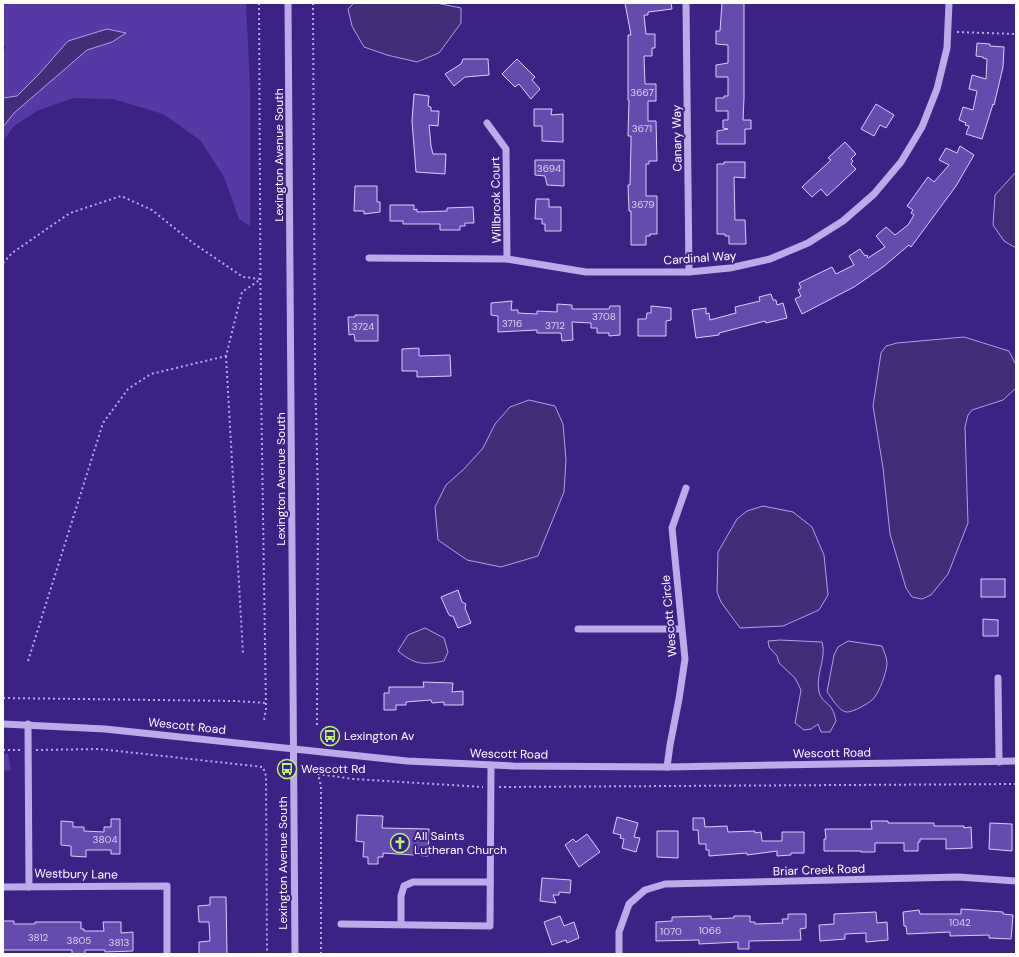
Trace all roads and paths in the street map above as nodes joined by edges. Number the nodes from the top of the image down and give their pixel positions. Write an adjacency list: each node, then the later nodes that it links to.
1 (259, 3): 13 (path)
2 (288, 3): 29 (street, Lexington Avenue South)
3 (313, 3): 26 (path)
4 (686, 3): 12 (street, Canary Way)
5 (950, 3): 6 (street, Cardinal Way)
6 (948, 31): 7 (path); 12 (street, Cardinal Way)
7 (1016, 34)
8 (487, 123): 10 (street, Willbrook Court)
9 (369, 258): 10 (street, Cardinal Way)
10 (507, 259): 12 (street, Cardinal Way)
11 (3, 263): 13 (path)
12 (689, 272)
13 (261, 279): 14 (path); 22 (path)
14 (226, 356): 18 (path); 19 (path)
15 (686, 488): 17 (street, Wescott Circle)
16 (578, 629): 17 (street)
17 (681, 629): 33 (street, Wescott Circle)
18 (244, 654)
19 (28, 661)
20 (998, 678): 31 (street)
21 (3, 698): 22 (path)
22 (266, 703): 23 (path)
23 (264, 720)
24 (3, 724): 25 (street, Wescott Road)
25 (28, 724): 28 (street, Westbury Lane); 29 (street, Wescott Road)
26 (317, 727)
27 (3, 750): 28 (path)
28 (28, 750): 39 (street, Westbury Lane); 43 (path)
29 (294, 750): 32 (street, Wescott Road); 44 (street, Lexington Avenue South)
30 (1016, 761): 31 (street, Wescott Road)
31 (999, 762): 33 (street, Wescott Road)
32 (491, 765): 33 (street, Wescott Road); 35 (street)
33 (668, 767)
34 (1016, 784): 35 (path)
35 (491, 787): 37 (street); 45 (path)
36 (1016, 881): 46 (street, Briar Creek Road)
37 (490, 882): 41 (street); 41 (street)
38 (3, 887): 39 (street)
39 (29, 887): 42 (street, Westbury Lane)
40 (341, 924): 41 (street)
41 (401, 924)
42 (167, 954)
43 (267, 954)
44 (295, 954)
45 (321, 954)
46 (619, 954)

